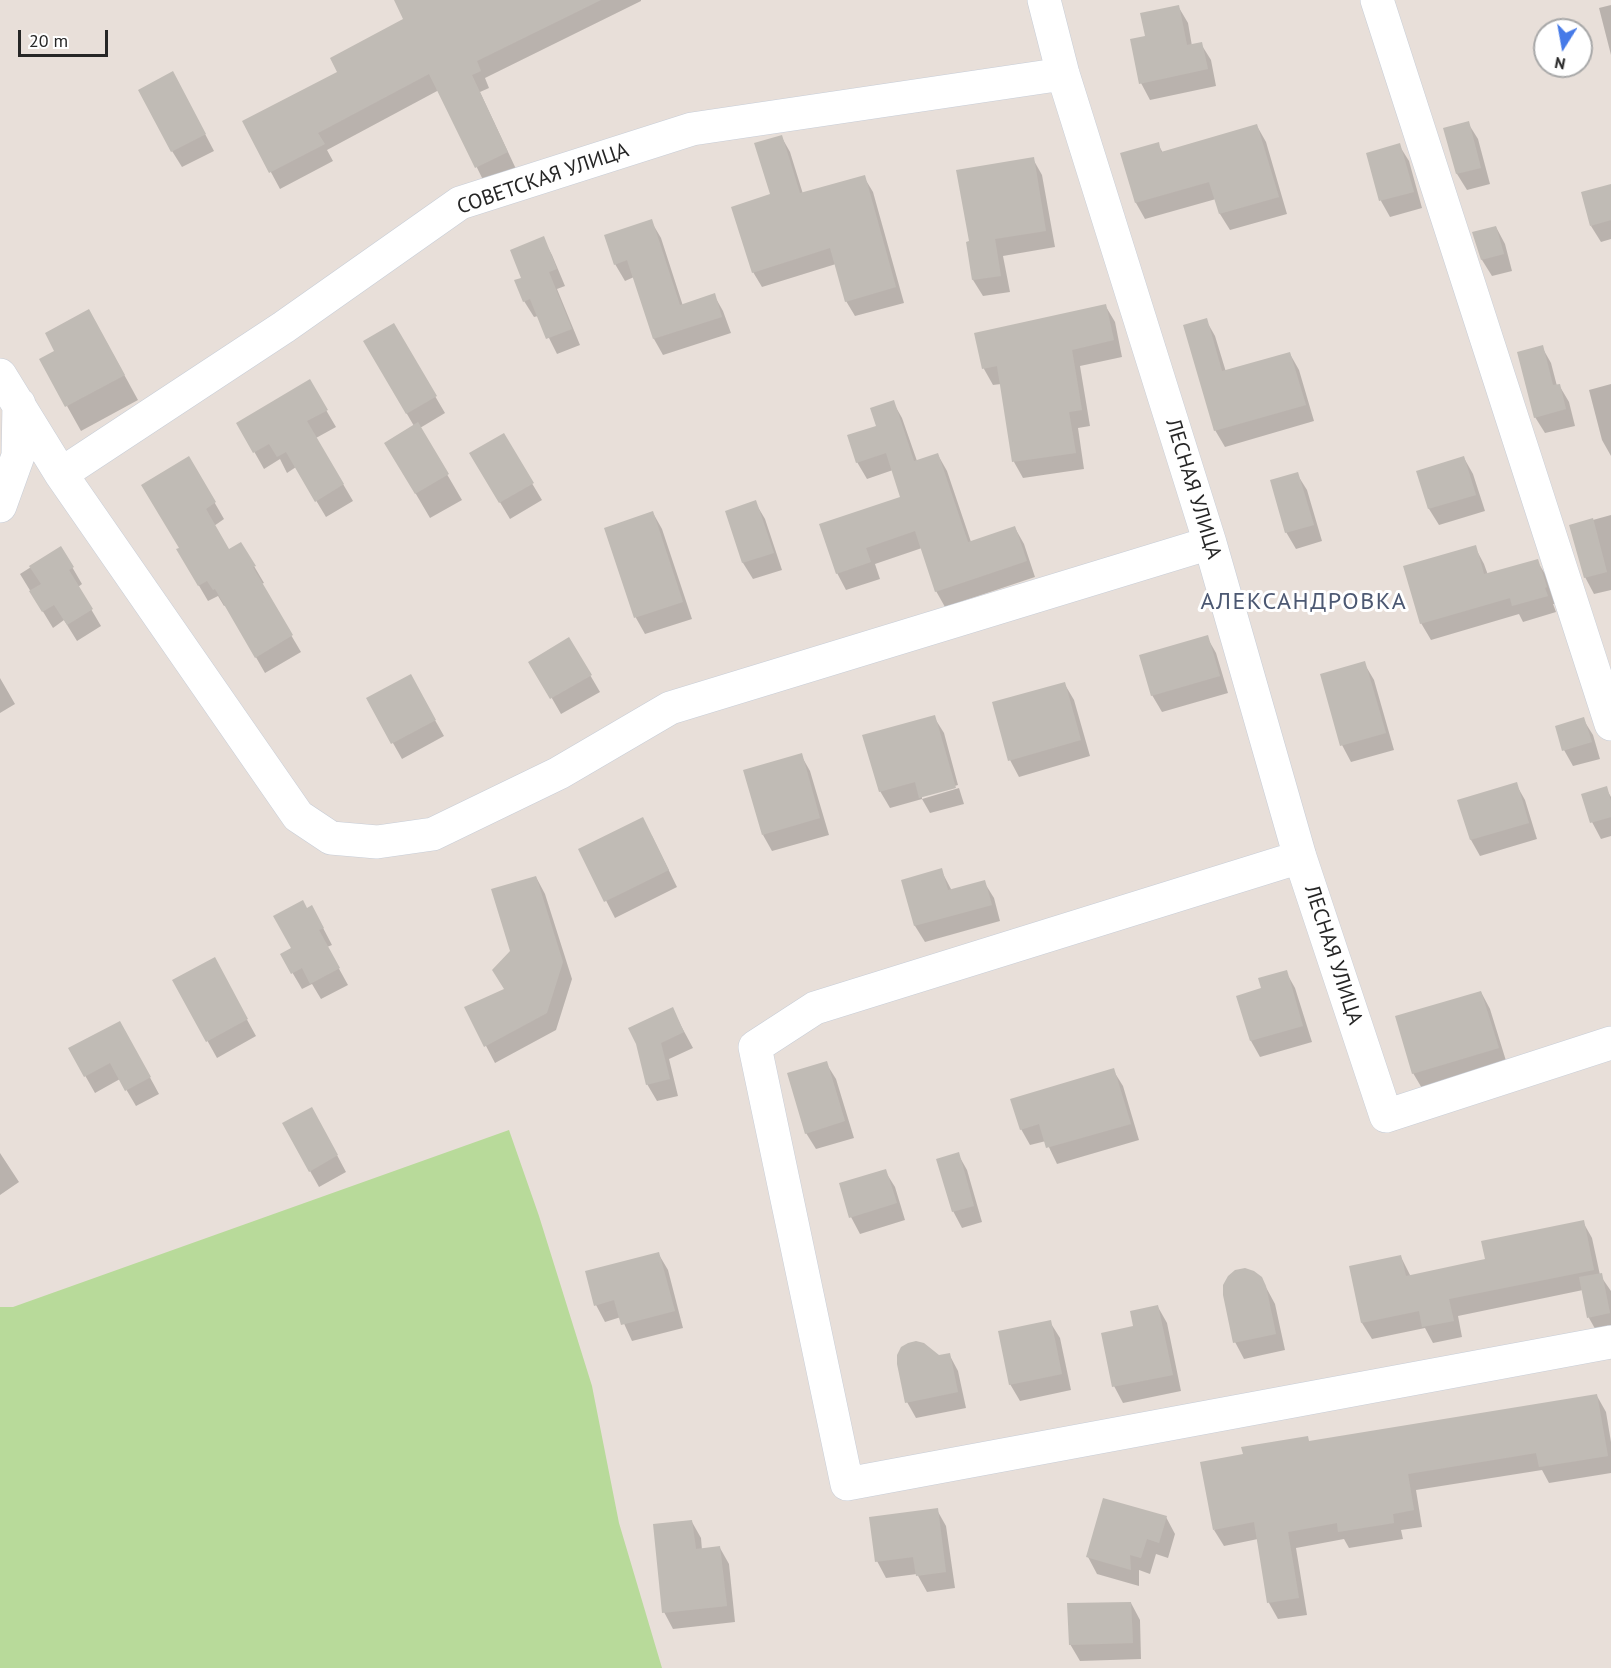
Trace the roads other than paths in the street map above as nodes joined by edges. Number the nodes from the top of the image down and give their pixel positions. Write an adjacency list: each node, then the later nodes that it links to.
1 (1044, 0): 3 (street, ЛЕСНАЯ УЛИЦА)
2 (1377, 0): 9 (street)
3 (1063, 74): 6 (street, СОВЕТСКАЯ УЛИЦА); 8 (street, ЛЕСНАЯ УЛИЦА)
4 (0, 375): 5 (street)
5 (19, 404): 6 (street); 7 (street)
6 (62, 474): 8 (street)
7 (0, 506)
8 (1210, 543): 10 (street, ЛЕСНАЯ УЛИЦА)
9 (1611, 724)
10 (1300, 857): 11 (street, ЛЕСНАЯ УЛИЦА); 12 (street)
11 (1611, 1042)
12 (1611, 1342)

